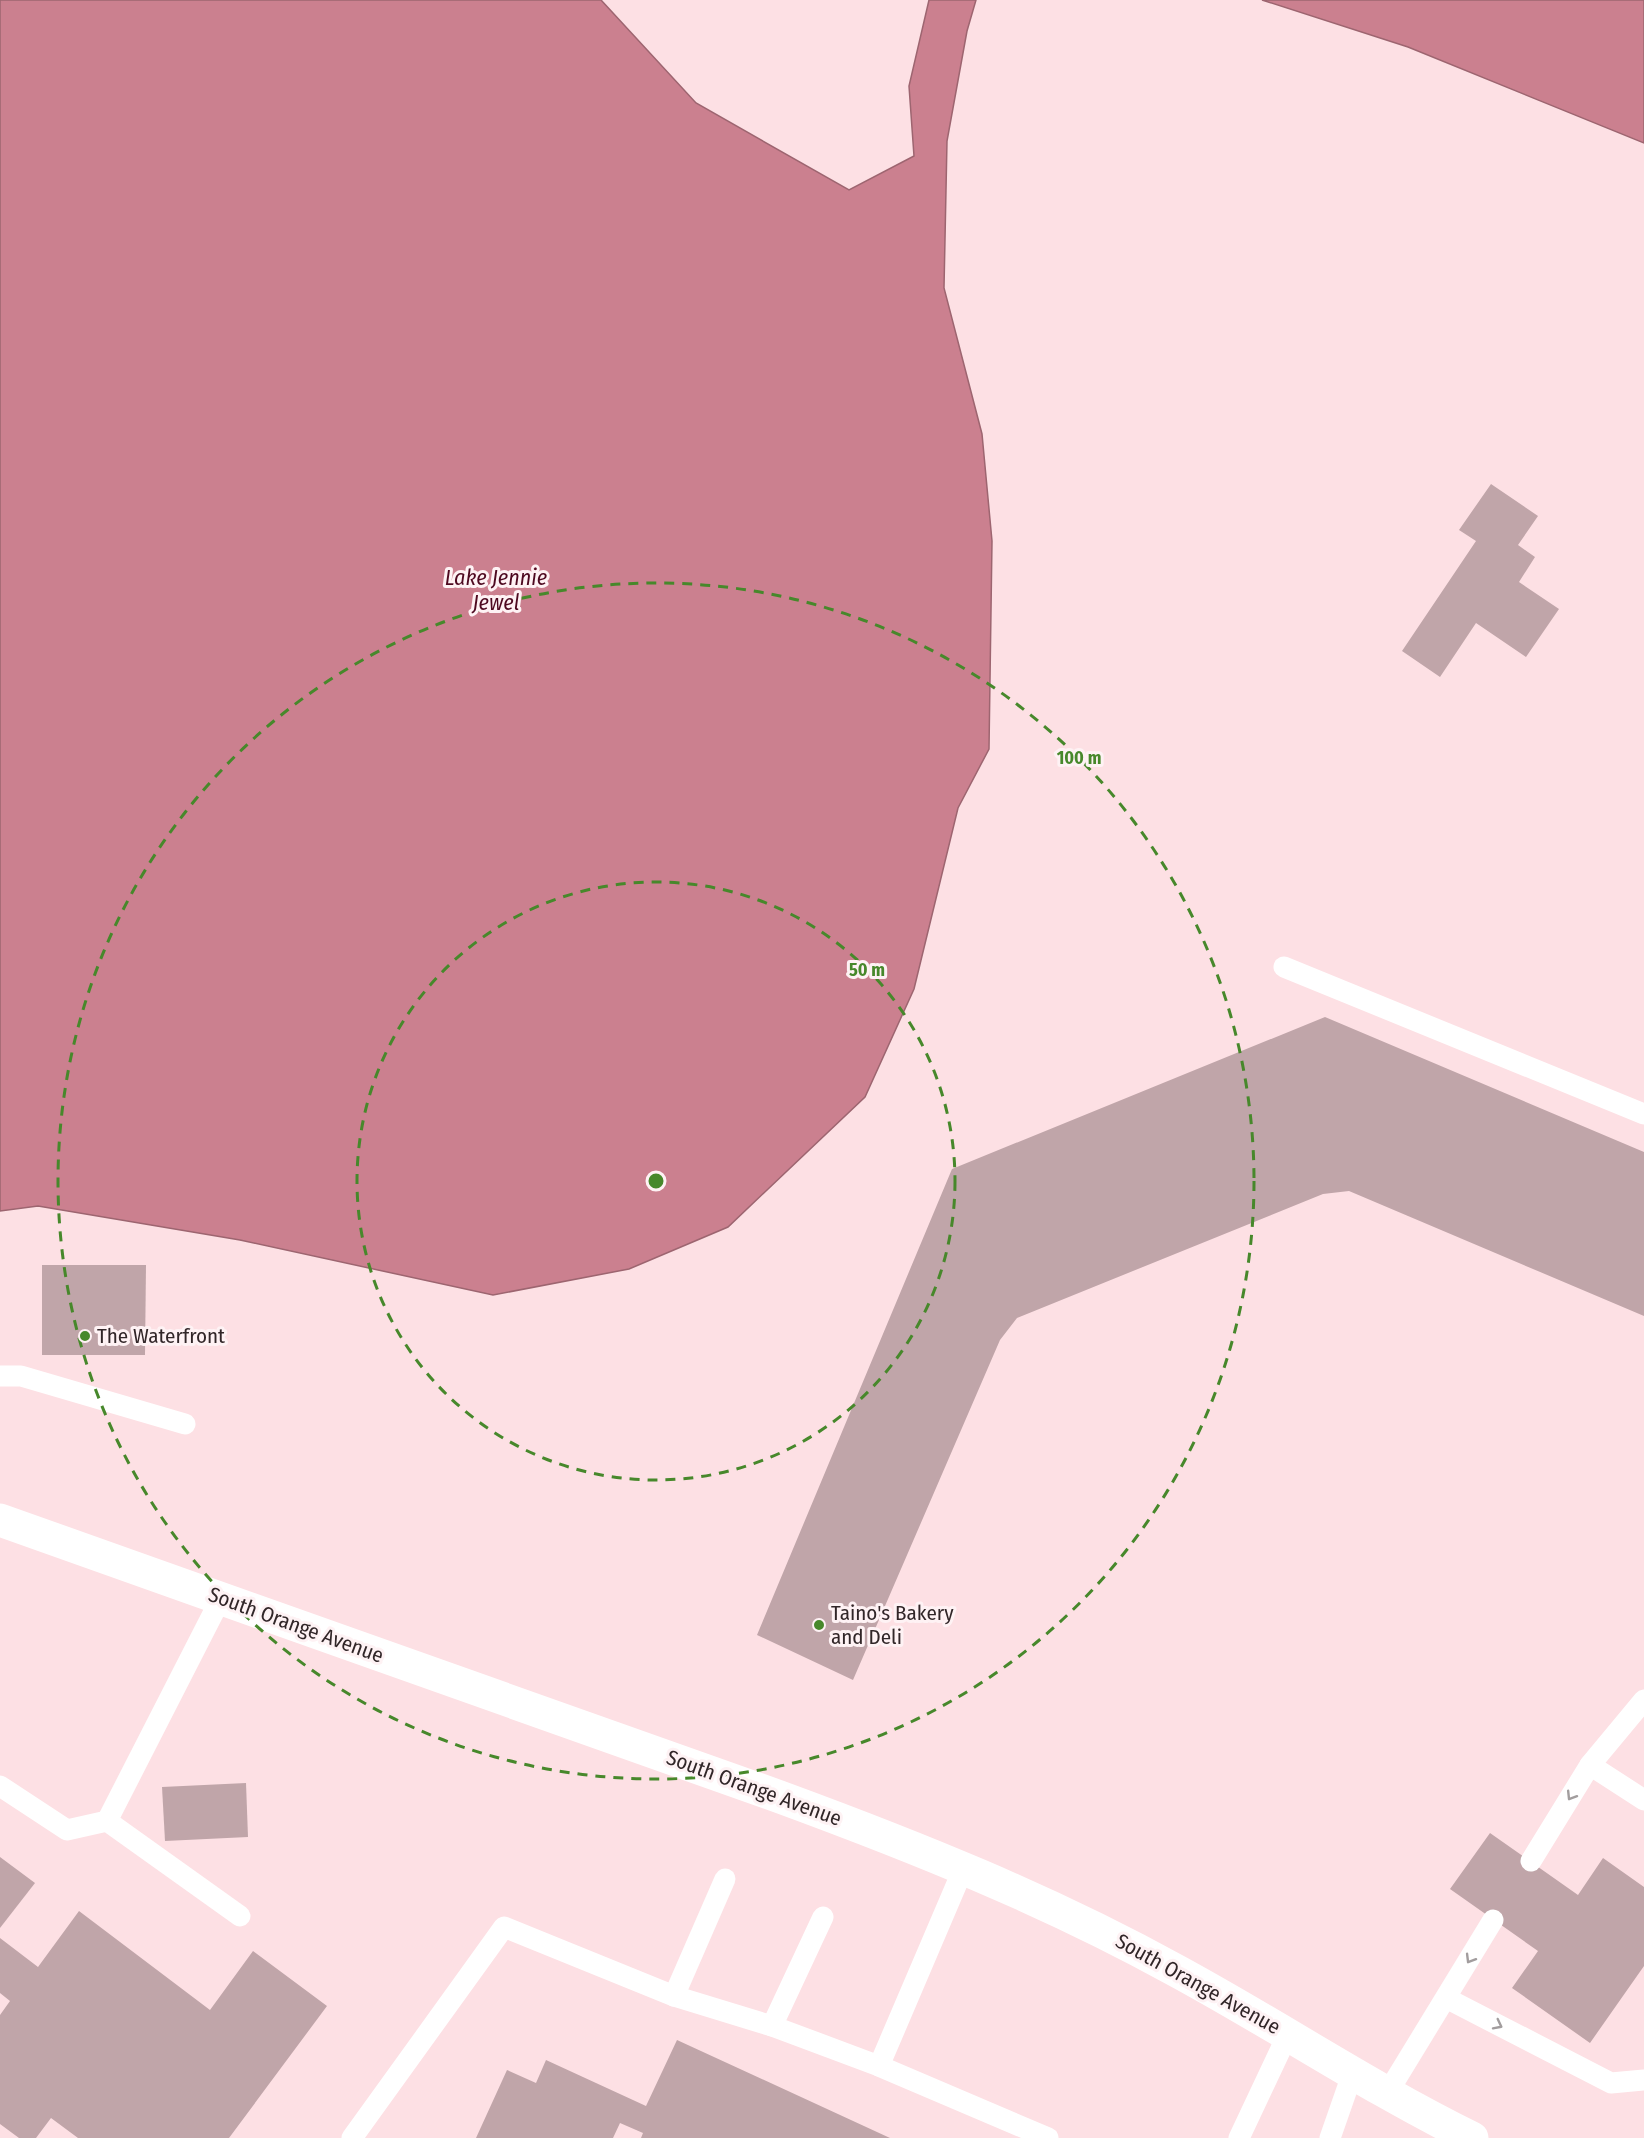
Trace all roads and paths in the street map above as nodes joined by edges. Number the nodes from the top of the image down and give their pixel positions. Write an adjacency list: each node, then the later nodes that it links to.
1 (1284, 966): 2 (lane)
2 (1644, 1114)
3 (0, 1376): 4 (lane)
4 (185, 1424)
5 (0, 1520): 6 (main road, South Orange Avenue)
6 (221, 1598): 11 (lane); 13 (main road, South Orange Avenue)
7 (1644, 1700): 8 (lane)
8 (1590, 1765): 10 (lane); 12 (lane, one-way to 12)
9 (0, 1786): 11 (lane)
10 (1644, 1800)
11 (107, 1821): 15 (lane)
12 (1531, 1861)
13 (964, 1868): 21 (main road, South Orange Avenue); 22 (lane)
14 (724, 1879): 18 (lane)
15 (240, 1916)
16 (823, 1917): 20 (lane)
17 (1493, 1920): 19 (lane, one-way to 19)
18 (674, 1996): 20 (lane); 26 (lane)
19 (1446, 1998): 24 (lane, one-way to 24); 25 (lane)
20 (772, 2026): 22 (lane)
21 (1288, 2034): 23 (main road, South Orange Avenue); 28 (lane)
22 (879, 2066): 27 (lane)
23 (1353, 2072): 25 (main road, South Orange Avenue); 29 (lane)
24 (1644, 2080)
25 (1388, 2092): 30 (main road, South Orange Avenue)
26 (352, 2138)
27 (1048, 2138)
28 (1239, 2138)
29 (1330, 2138)
30 (1472, 2138)

